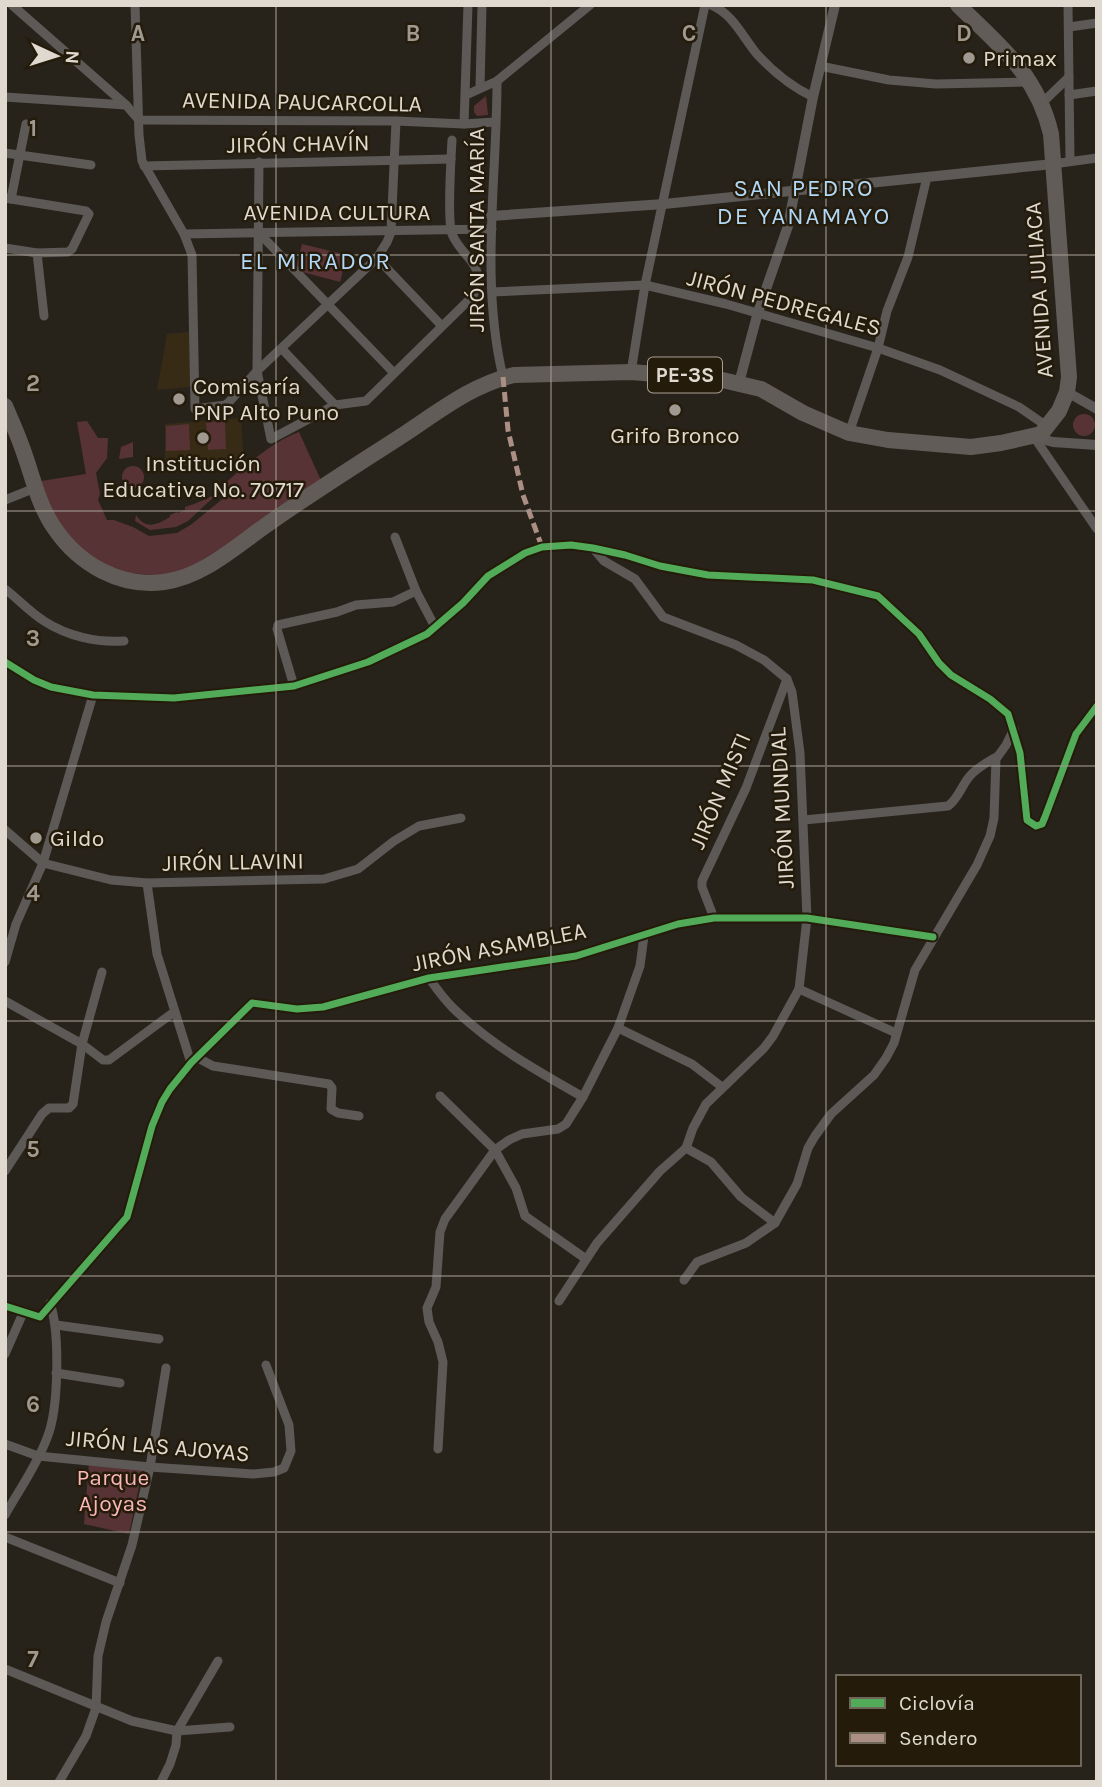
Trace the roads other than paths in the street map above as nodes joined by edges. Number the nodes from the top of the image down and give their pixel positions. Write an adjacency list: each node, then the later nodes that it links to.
1 (12, 5): 24 (street)
2 (135, 5): 25 (street)
3 (468, 5): 19 (street)
4 (482, 5): 17 (street)
5 (590, 5): 15 (street)
6 (705, 5): 43 (street)
7 (711, 5): 22 (street)
8 (835, 5): 13 (street)
9 (958, 5): 16 (highway, AVENIDA JULIACA / PE-3S)
10 (1068, 5): 12 (street)
11 (1097, 23): 12 (street)
12 (1069, 27): 14 (street)
13 (820, 66): 16 (street); 22 (street)
14 (1069, 77): 20 (street); 23 (street)
15 (497, 81): 17 (street); 27 (street, JIRÓN SANTA MARÍA)
16 (1029, 82): 23 (highway, AVENIDA JULIACA / PE-3S)
17 (480, 88): 19 (street)
18 (1097, 91): 20 (street)
19 (466, 95): 29 (street)
20 (1069, 95): 37 (street)
21 (5, 97): 24 (street)
22 (813, 97): 41 (street)
23 (1042, 103): 37 (highway, AVENIDA JULIACA / PE-3S)
24 (126, 105): 25 (street)
25 (139, 120): 26 (street, AVENIDA PAUCARCOLLA); 39 (street)
26 (396, 121): 29 (street, AVENIDA PAUCARCOLLA); 36 (street)
27 (495, 122): 29 (street, AVENIDA PAUCARCOLLA); 44 (street, JIRÓN SANTA MARÍA)
28 (26, 124): 32 (street)
29 (464, 124)
30 (452, 140): 34 (street)
31 (5, 153): 32 (street)
32 (19, 154): 38 (street); 42 (street)
33 (1097, 158): 37 (street)
34 (451, 159): 36 (street, JIRÓN CHAVÍN); 46 (street)
35 (259, 162): 36 (street, JIRÓN CHAVÍN); 39 (street, JIRÓN CHAVÍN); 47 (street)
36 (394, 162): 48 (street)
37 (1062, 162): 40 (street); 66 (highway, AVENIDA JULIACA / PE-3S)
38 (90, 165)
39 (144, 166): 49 (street)
40 (928, 177): 41 (street); 59 (street)
41 (795, 189): 43 (street); 56 (street)
42 (8, 199): 51 (street)
43 (664, 204): 44 (street); 53 (street)
44 (491, 216): 45 (street, JIRÓN SANTA MARÍA)
45 (492, 229): 46 (street, AVENIDA CULTURA); 54 (street, JIRÓN SANTA MARÍA)
46 (451, 230): 48 (street, AVENIDA CULTURA); 58 (street)
47 (260, 232): 48 (street, AVENIDA CULTURA); 49 (street, AVENIDA CULTURA); 55 (street); 61 (street)
48 (391, 232): 52 (street)
49 (184, 234): 61 (street)
50 (5, 248): 51 (street)
51 (37, 253): 57 (street)
52 (377, 258): 55 (street); 58 (street)
53 (645, 285): 54 (street, JIRÓN PEDREGALES); 56 (street, JIRÓN PEDREGALES); 63 (street)
54 (492, 292): 64 (street, JIRÓN SANTA MARÍA)
55 (328, 306): 60 (street); 62 (street)
56 (758, 312): 59 (street, JIRÓN PEDREGALES); 65 (street)
57 (44, 316)
58 (441, 326): 62 (street)
59 (878, 348): 70 (street, JIRÓN PEDREGALES); 71 (street)
60 (282, 349): 61 (street); 67 (street)
61 (257, 370): 67 (street)
62 (393, 372): 67 (street)
63 (631, 372): 64 (highway, AVENIDA JULIACA / PE-3S); 65 (highway, AVENIDA JULIACA / PE-3S)
64 (503, 377): 74 (highway, AVENIDA JULIACA / PE-3S)
65 (739, 383): 71 (highway, AVENIDA JULIACA / PE-3S)
66 (1067, 392): 69 (street); 70 (highway, AVENIDA JULIACA / PE-3S)
67 (335, 405)
68 (5, 406): 74 (highway, AVENIDA JULIACA / PE-3S)
69 (1097, 409)
70 (1048, 427): 72 (highway, AVENIDA JULIACA / PE-3S)
71 (849, 433): 72 (highway, AVENIDA JULIACA / PE-3S)
72 (1034, 437): 73 (street); 76 (street)
73 (1097, 446)
74 (34, 488): 75 (street)
75 (5, 500)
76 (1097, 529)
77 (395, 537): 80 (street)
78 (593, 548): 81 (street); 84 (street); 88 (street)
79 (5, 589): 82 (street)
80 (416, 592): 81 (street); 85 (street)
81 (435, 627): 85 (street)
82 (124, 641)
83 (5, 662): 86 (street)
84 (787, 679): 91 (street, JIRÓN MUNDIAL); 95 (street, JIRÓN MISTI)
85 (294, 686): 86 (street)
86 (93, 695): 93 (street)
87 (1097, 706): 88 (street)
88 (1014, 729): 89 (street)
89 (998, 756): 91 (street); 98 (street)
90 (461, 818): 94 (street, JIRÓN LLAVINI)
91 (804, 820): 96 (street, JIRÓN MUNDIAL)
92 (5, 830): 93 (street, JIRÓN LLAVINI)
93 (43, 863): 94 (street, JIRÓN LLAVINI); 99 (street)
94 (147, 883): 104 (street)
95 (714, 918): 96 (street, JIRÓN ASAMBLEA); 97 (street, JIRÓN ASAMBLEA)
96 (807, 918): 98 (street, JIRÓN ASAMBLEA); 102 (street, JIRÓN MUNDIAL)
97 (644, 936): 101 (street, JIRÓN ASAMBLEA); 105 (street)
98 (933, 937): 106 (street)
99 (5, 962)
100 (102, 972): 107 (street)
101 (429, 978): 108 (street, JIRÓN ASAMBLEA); 111 (street)
102 (799, 989): 106 (street); 109 (street, JIRÓN MUNDIAL)
103 (5, 1001): 107 (street)
104 (174, 1012): 107 (street); 108 (street)
105 (618, 1028): 109 (street); 111 (street)
106 (896, 1033): 116 (street)
107 (82, 1044): 115 (street)
108 (195, 1060): 112 (street); 120 (street)
109 (722, 1087): 113 (street, JIRÓN MUNDIAL)
110 (440, 1096): 114 (street)
111 (583, 1097): 114 (street)
112 (359, 1116)
113 (686, 1148): 116 (street); 117 (street, JIRÓN MUNDIAL)
114 (495, 1150): 117 (street); 131 (street)
115 (5, 1171)
116 (775, 1223): 118 (street)
117 (586, 1259): 119 (street, JIRÓN MUNDIAL)
118 (684, 1280)
119 (559, 1301)
120 (50, 1303): 122 (street); 123 (street)
121 (5, 1306): 122 (street)
122 (23, 1313): 125 (street)
123 (56, 1325): 124 (street); 128 (street)
124 (159, 1339)
125 (5, 1354)
126 (266, 1365): 133 (street, JIRÓN LAS AJOYAS)
127 (166, 1368): 133 (street)
128 (56, 1373): 129 (street); 132 (street)
129 (120, 1383)
130 (5, 1444): 132 (street, JIRÓN LAS AJOYAS)
131 (438, 1449)
132 (38, 1455): 133 (street, JIRÓN LAS AJOYAS); 134 (street)
133 (150, 1467): 136 (street)
134 (5, 1515)
135 (5, 1537): 136 (street)
136 (120, 1583): 139 (street)
137 (218, 1661): 141 (street)
138 (5, 1669): 139 (street)
139 (96, 1708): 141 (street); 142 (street)
140 (230, 1727): 141 (street)
141 (177, 1731): 143 (street)
142 (59, 1782)
143 (160, 1782)

